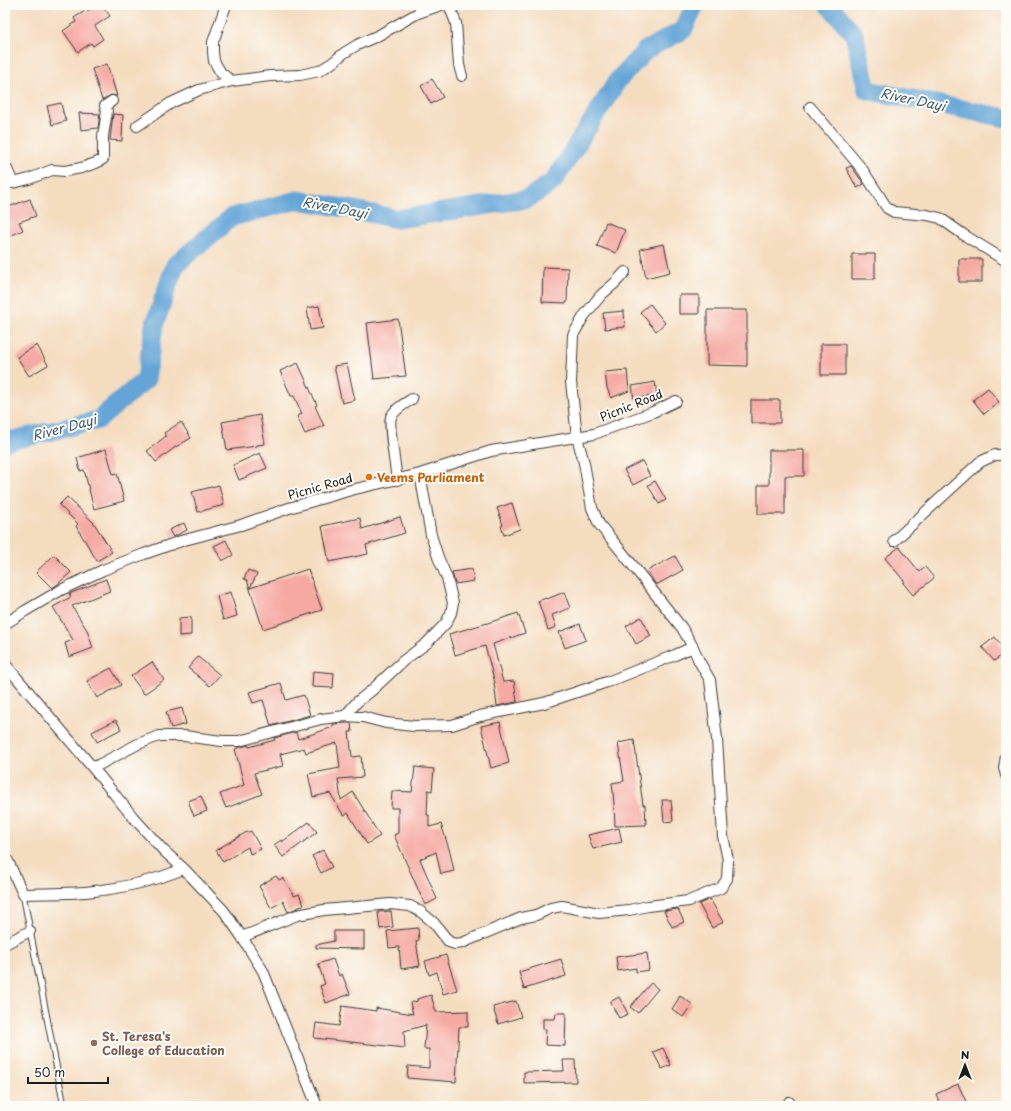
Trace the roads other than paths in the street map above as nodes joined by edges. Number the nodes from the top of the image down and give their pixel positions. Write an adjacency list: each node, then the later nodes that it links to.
1 (226, 5): 5 (street)
2 (441, 5): 5 (street)
3 (449, 5): 4 (street)
4 (462, 76)
5 (232, 81): 8 (street)
6 (112, 101): 9 (street)
7 (810, 107): 10 (street)
8 (137, 126)
9 (5, 170)
10 (1006, 261)
11 (625, 272): 14 (street)
12 (412, 399): 17 (street)
13 (676, 401): 14 (street, Picnic Road)
14 (577, 437): 16 (street, Picnic Road); 20 (street)
15 (1006, 455): 18 (street)
16 (420, 474): 17 (street, Picnic Road); 22 (street)
17 (397, 480): 19 (street, Picnic Road)
18 (894, 541)
19 (5, 624)
20 (693, 647): 22 (street); 30 (street)
21 (5, 664): 24 (street)
22 (345, 716): 24 (street)
23 (1006, 756): 25 (street)
24 (93, 768): 27 (street)
25 (1006, 775)
26 (8, 861): 28 (street)
27 (184, 869): 28 (street); 30 (street)
28 (23, 894): 29 (lane)
29 (30, 931): 31 (street); 32 (lane)
30 (242, 937): 33 (street)
31 (5, 944)
32 (64, 1106)
33 (317, 1106)

